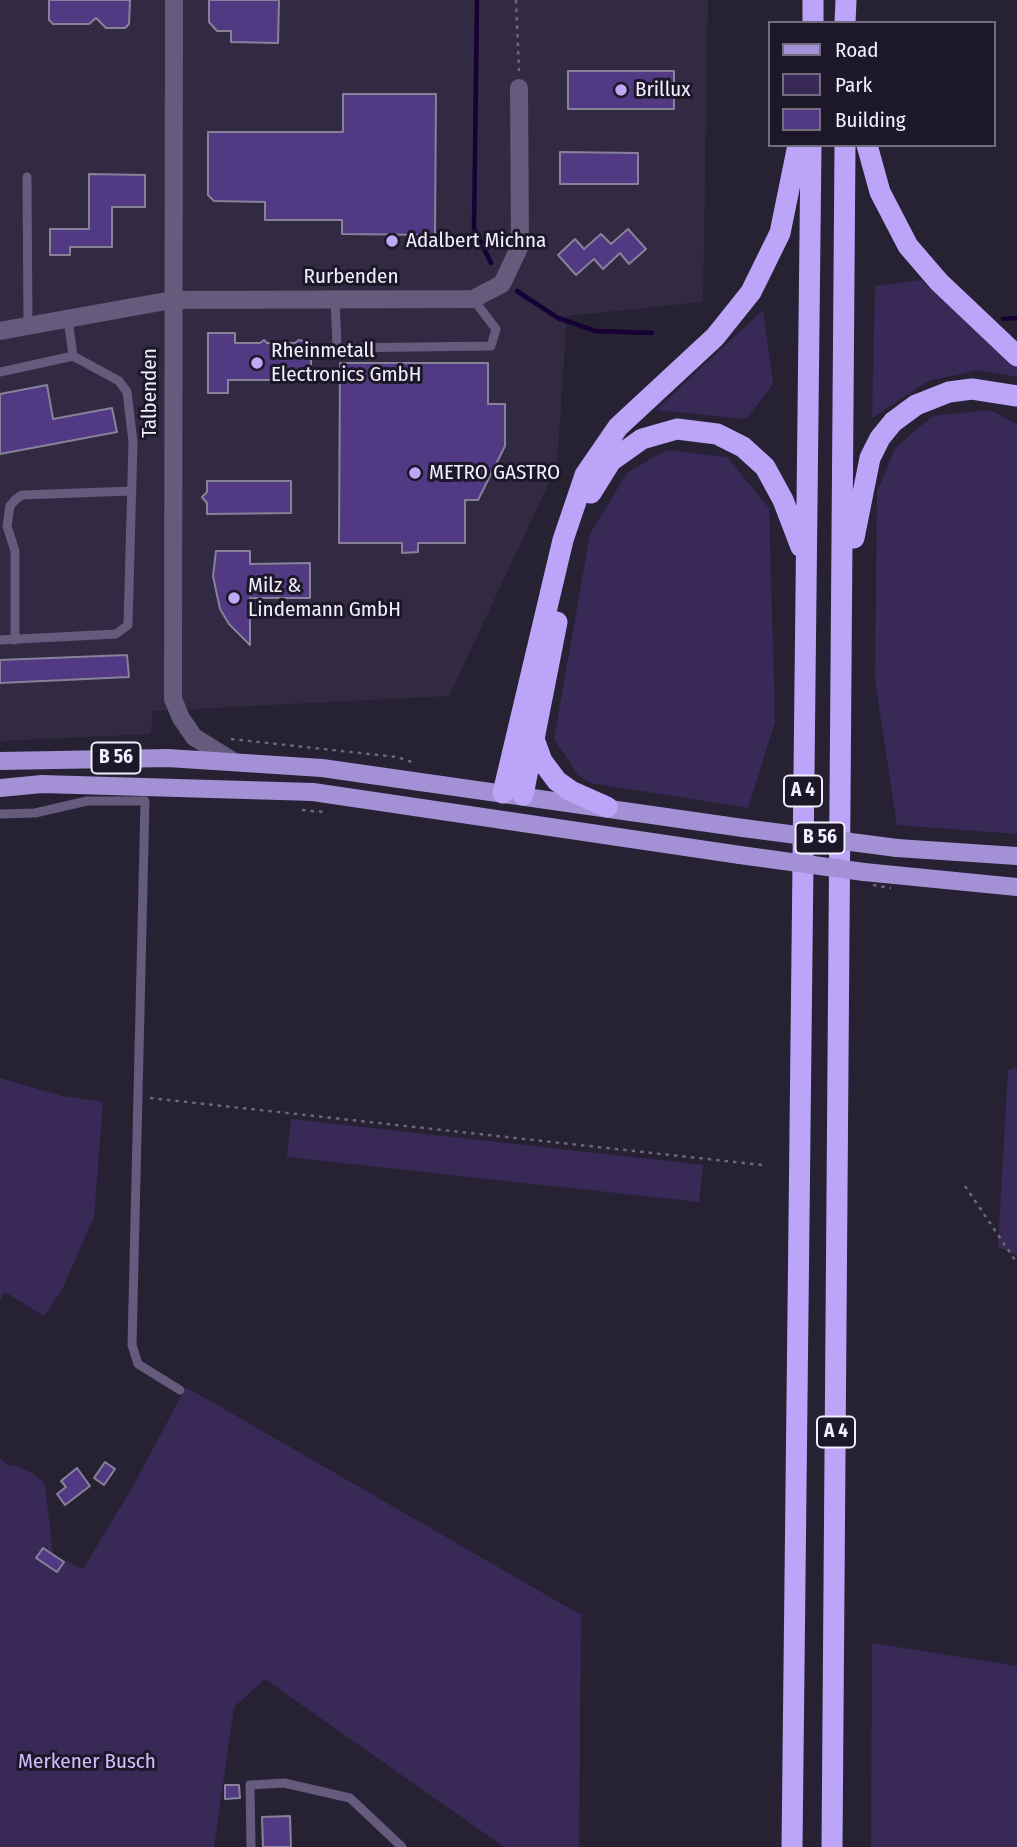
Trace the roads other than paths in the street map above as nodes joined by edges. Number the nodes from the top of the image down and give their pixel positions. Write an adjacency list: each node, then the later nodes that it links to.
1 (174, 0): 12 (street, Talbenden)
2 (813, 0): 3 (highway)
3 (813, 21)
4 (519, 88): 11 (street, Rurbenden)
5 (799, 147): 29 (highway)
6 (811, 147): 21 (highway, A 4)
7 (845, 147): 22 (highway, A 4)
8 (868, 147): 17 (highway)
9 (27, 177): 14 (lane)
10 (335, 299): 11 (street, Rurbenden); 11 (lane); 12 (street, Rurbenden)
11 (473, 299)
12 (172, 300): 13 (street, Rurbenden); 26 (street, Talbenden)
13 (68, 319): 14 (street, Rurbenden); 16 (lane)
14 (28, 326): 15 (street, Rurbenden)
15 (0, 331)
16 (73, 356): 18 (lane); 20 (lane)
17 (1017, 356)
18 (0, 372)
19 (1017, 396): 22 (highway, A 4)
20 (132, 491): 24 (lane); 24 (lane)
21 (805, 558): 25 (highway); 38 (highway, A 4)
22 (844, 598): 39 (highway, A 4)
23 (0, 640): 24 (lane)
24 (15, 640)
25 (534, 739): 29 (highway); 30 (highway)
26 (231, 760): 27 (main road, B 56); 29 (main road, B 56)
27 (0, 761)
28 (0, 788): 32 (main road, B 56)
29 (513, 794): 30 (main road, B 56); 32 (main road)
30 (607, 807): 33 (main road, B 56, bridge)
31 (0, 814): 35 (lane)
32 (512, 820): 34 (main road, B 56, bridge)
33 (1017, 856)
34 (1017, 887)
35 (180, 1390)
36 (251, 1847): 37 (lane)
37 (402, 1847)
38 (792, 1847)
39 (832, 1847)

